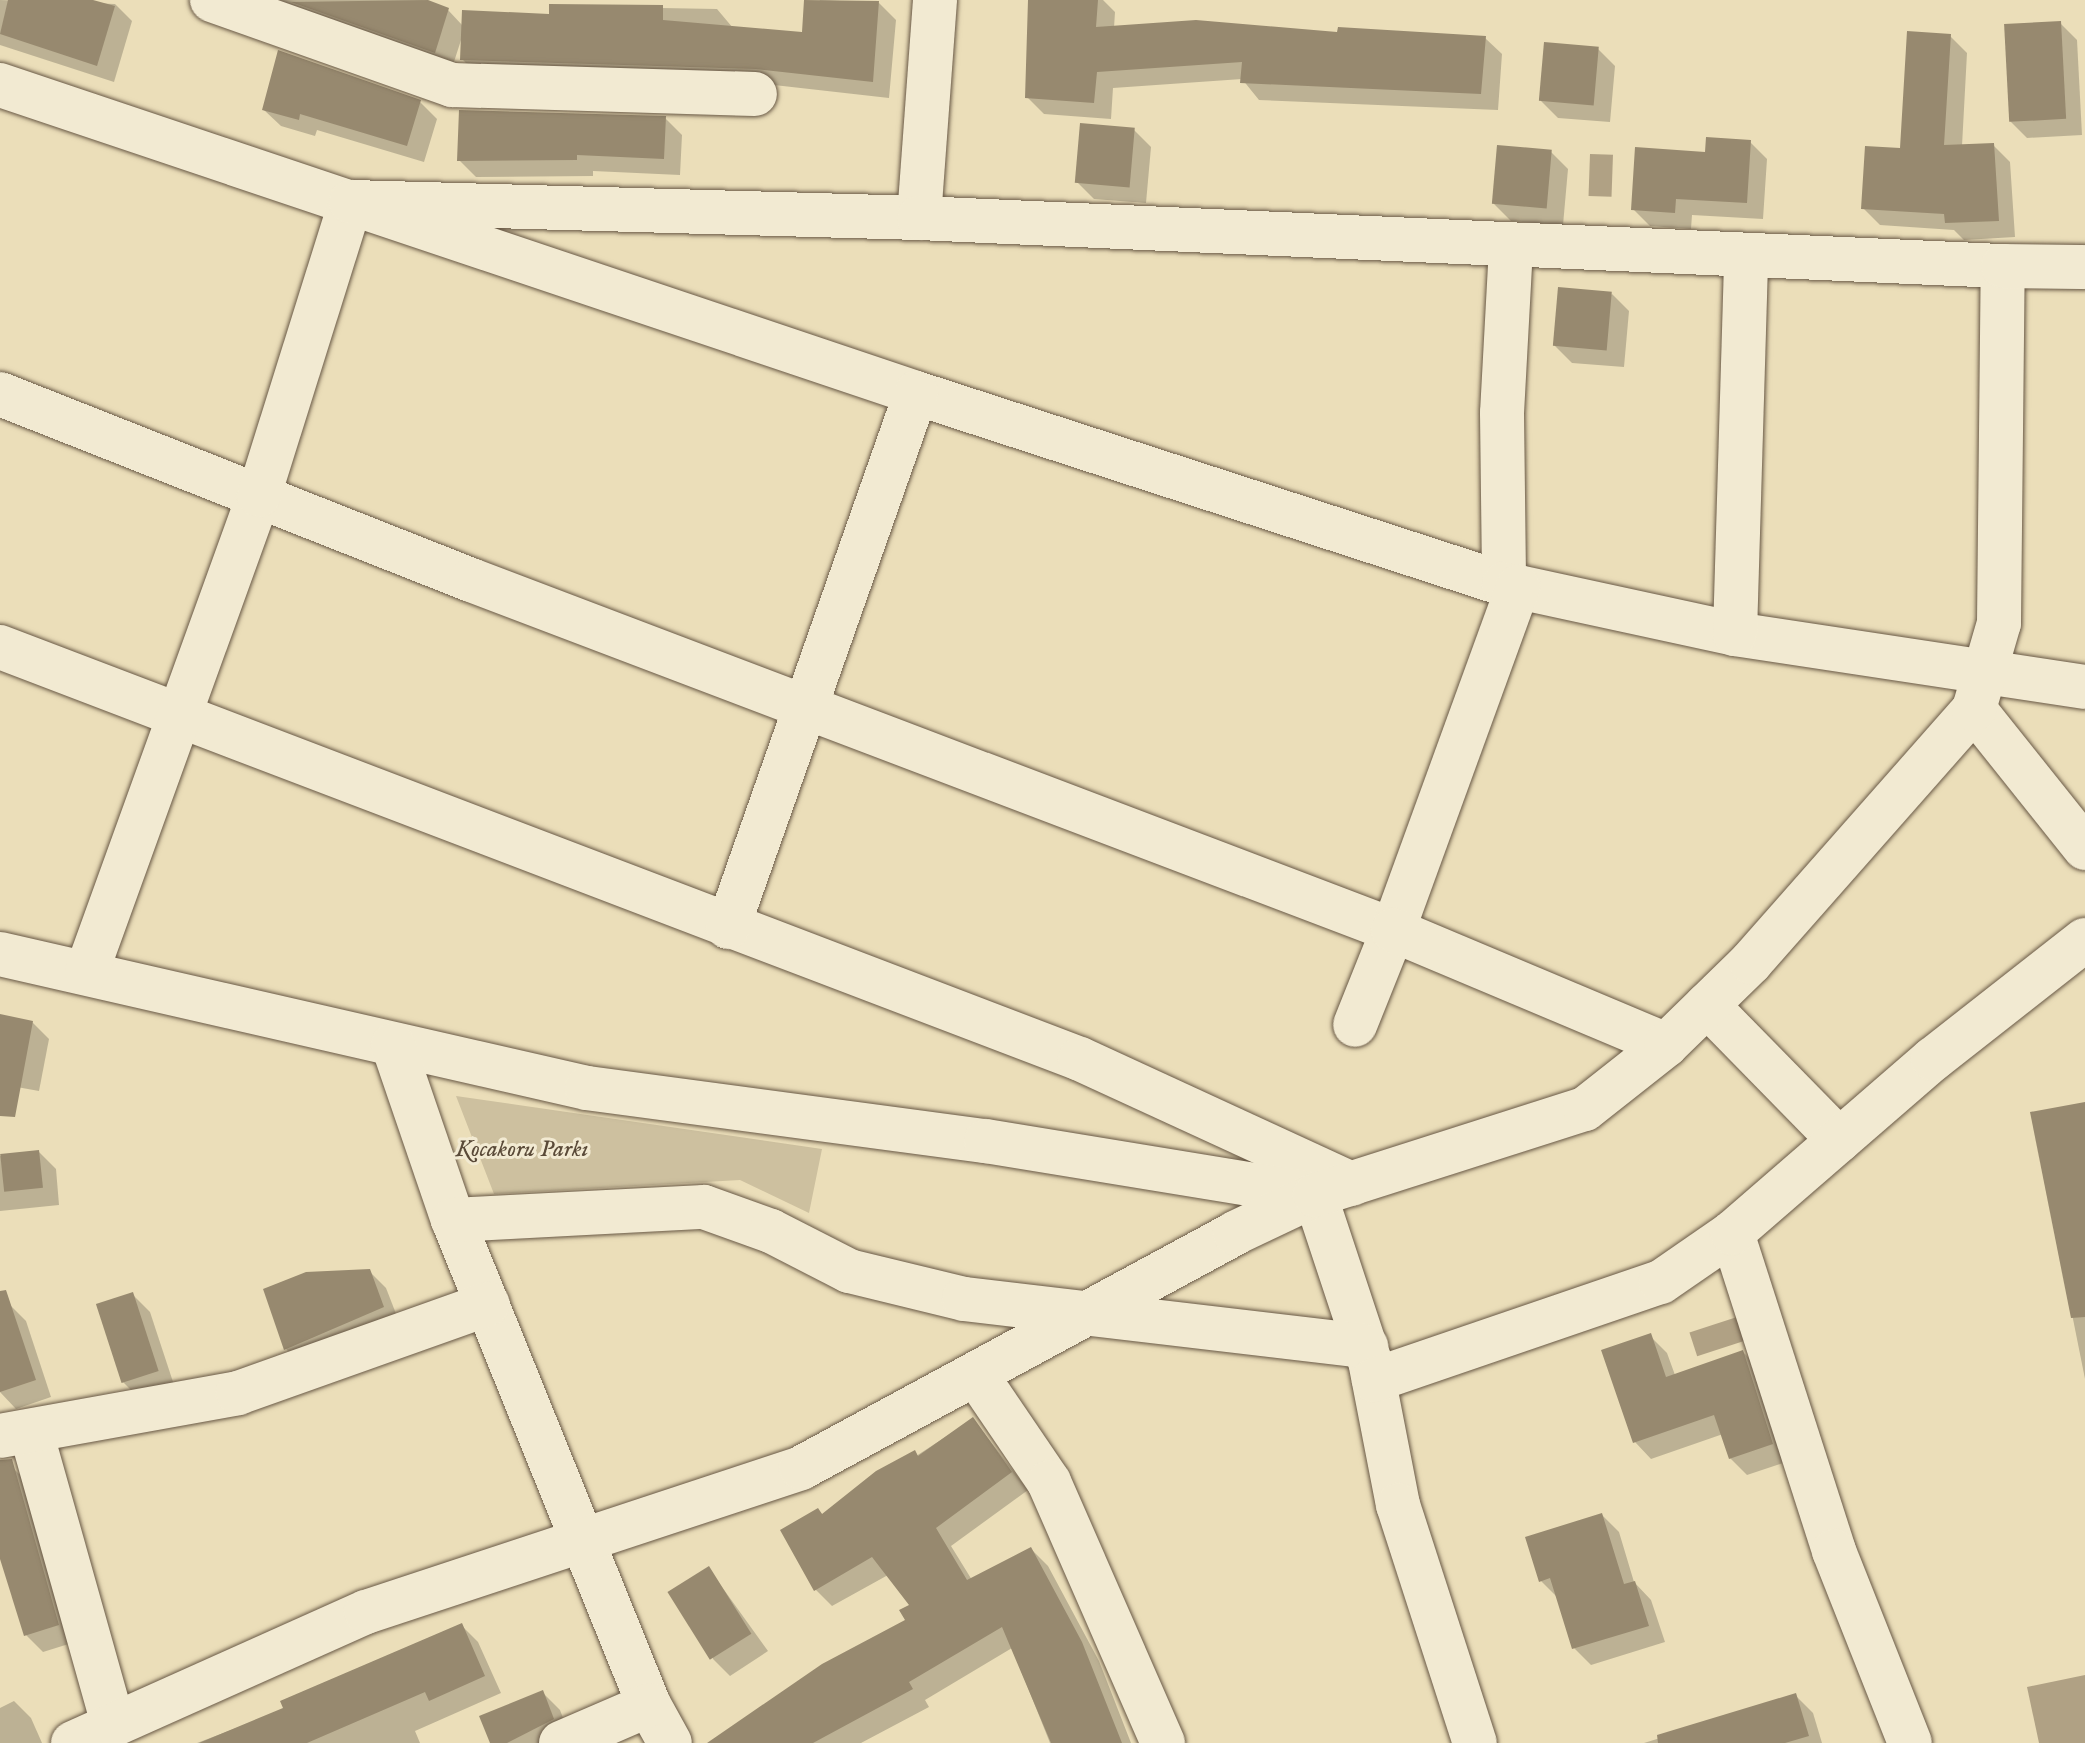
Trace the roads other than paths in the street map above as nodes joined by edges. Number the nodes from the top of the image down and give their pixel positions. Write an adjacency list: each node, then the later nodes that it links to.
1 (212, 0): 4 (street)
2 (935, 0): 6 (street)
3 (0, 85): 5 (street)
4 (755, 94)
5 (351, 202): 6 (street); 11 (street); 13 (street)
6 (919, 218): 7 (street)
7 (1511, 247): 8 (street); 14 (street)
8 (1746, 256): 9 (street); 15 (street)
9 (2003, 266): 10 (street); 18 (street)
10 (2085, 267)
11 (916, 393): 14 (street); 19 (street)
12 (0, 394): 13 (street)
13 (259, 495): 19 (street); 20 (street)
14 (1511, 586): 15 (street); 23 (street)
15 (1735, 634): 18 (street)
16 (0, 647): 20 (street)
17 (2085, 687): 18 (street)
18 (1981, 692): 21 (street); 27 (street)
19 (808, 704): 22 (street); 23 (street)
20 (177, 712): 22 (street); 26 (street)
21 (2085, 848)
22 (728, 927): 32 (street)
23 (1393, 930): 28 (street); 30 (street)
24 (2085, 940): 31 (street)
25 (0, 954): 26 (street)
26 (87, 971): 29 (street)
27 (1707, 1005): 30 (street); 31 (street)
28 (1355, 1025)
29 (393, 1045): 32 (street); 33 (street)
30 (1666, 1045): 32 (street)
31 (1839, 1140): 34 (street)
32 (1334, 1190): 37 (street); 38 (street)
33 (453, 1220): 35 (street); 36 (street)
34 (1732, 1233): 38 (street); 48 (street)
35 (1000, 1302): 37 (street); 39 (street)
36 (488, 1304): 40 (street); 41 (street)
37 (1090, 1311): 38 (street); 39 (street)
38 (1370, 1363): 47 (street)
39 (994, 1367): 41 (street); 46 (street)
40 (16, 1434): 43 (street)
41 (587, 1542): 42 (street); 43 (street)
42 (649, 1705): 44 (street); 45 (street)
43 (102, 1734)
44 (561, 1743)
45 (670, 1743)
46 (1163, 1743)
47 (1475, 1743)
48 (1910, 1743)

